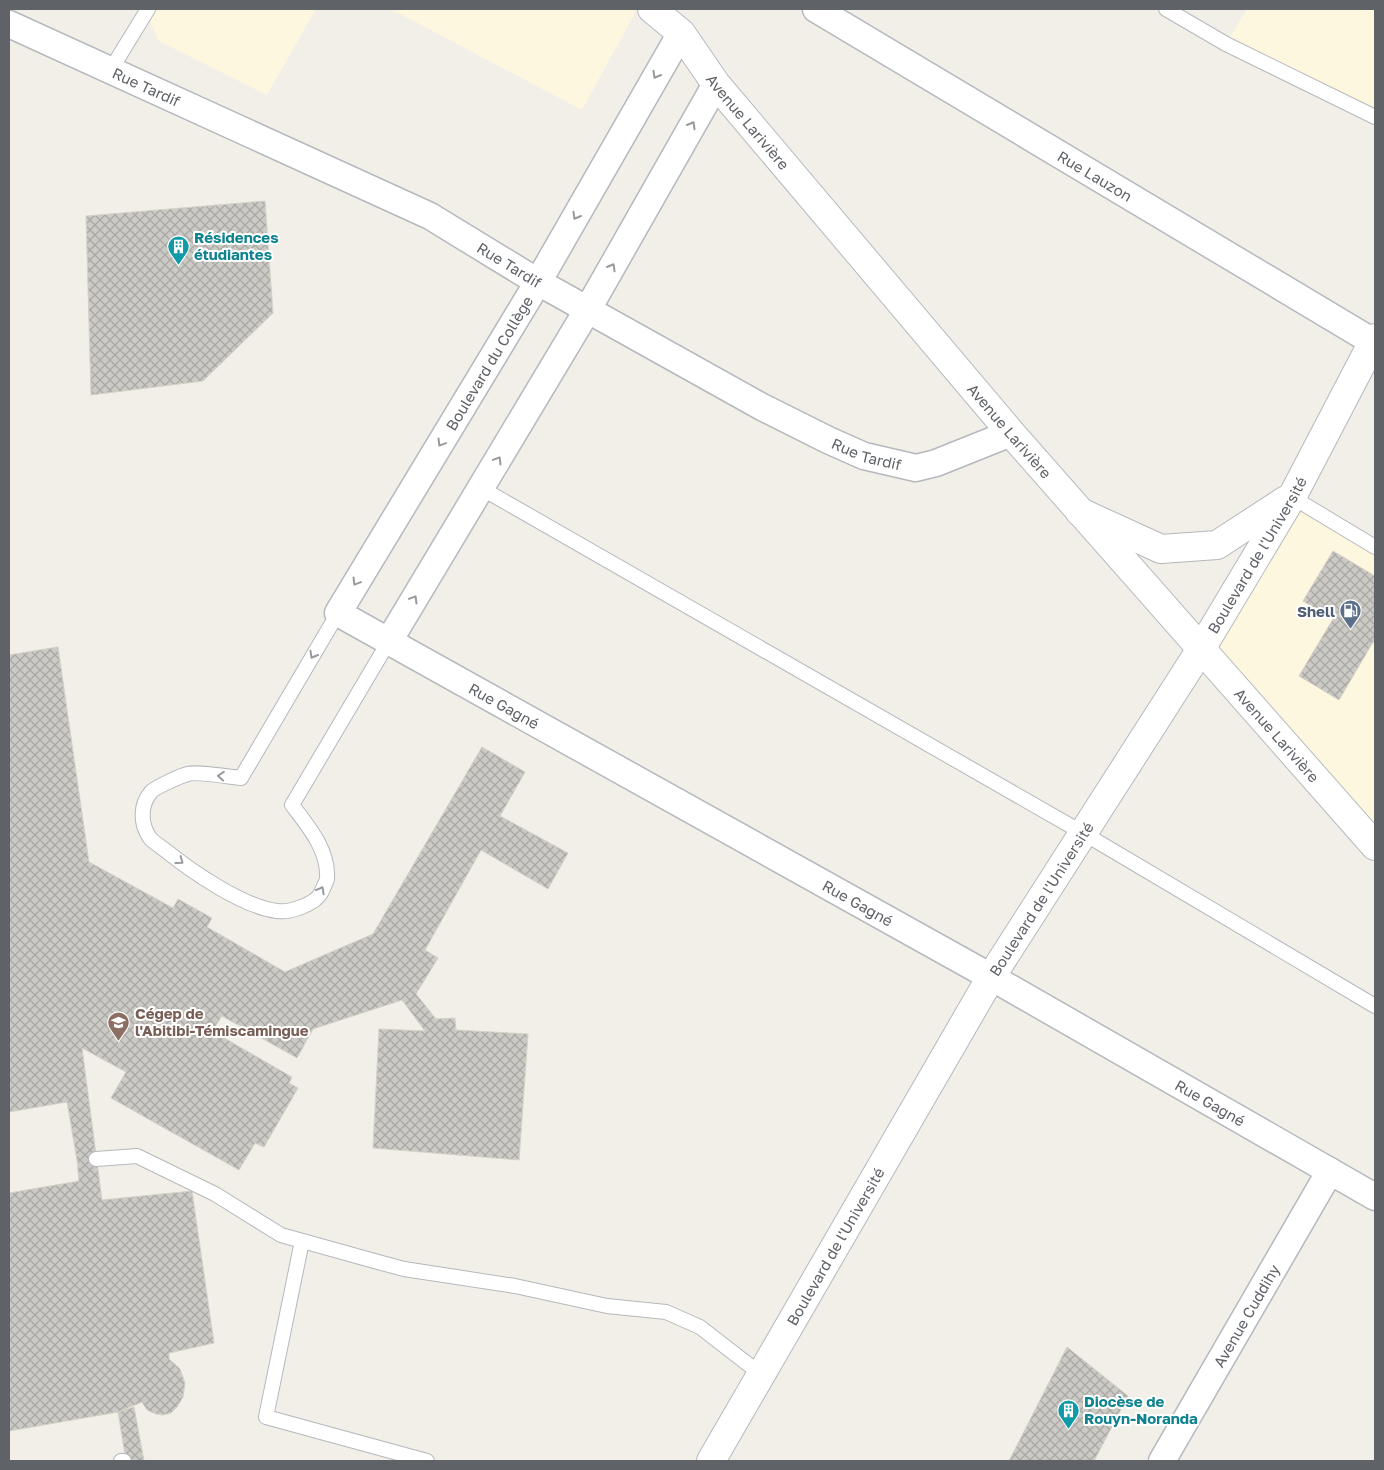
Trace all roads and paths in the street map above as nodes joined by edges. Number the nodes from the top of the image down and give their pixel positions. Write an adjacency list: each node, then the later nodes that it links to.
1 (148, 9): 7 (lane)
2 (652, 9): 6 (street, Avenue Larivière)
3 (816, 9): 12 (street, Rue Lauzon)
4 (1166, 9): 9 (lane)
5 (9, 24): 7 (street, Rue Tardif)
6 (681, 33): 8 (street, Avenue Larivière); 10 (street, Boulevard du Collège, one-way to 10)
7 (110, 71): 10 (street, Rue Tardif)
8 (716, 84): 11 (street, one-way to 8); 13 (street, Avenue Larivière)
9 (1375, 117)
10 (538, 282): 11 (street, Rue Tardif); 18 (street, Boulevard du Collège, one-way to 18)
11 (588, 309): 13 (street, Rue Tardif); 14 (street, one-way to 11)
12 (1375, 341): 15 (street, Boulevard de l'Université)
13 (1011, 433): 16 (street, Avenue Larivière)
14 (481, 488): 19 (street, one-way to 14); 21 (lane)
15 (1292, 496): 16 (street); 17 (lane); 20 (street, Boulevard de l'Université)
16 (1080, 512): 20 (street, Avenue Larivière)
17 (1375, 547)
18 (338, 613): 19 (street, Rue Gagné); 19 (lane, one-way to 19)
19 (389, 641): 23 (street, Rue Gagné)
20 (1201, 649): 21 (street, Boulevard de l'Université); 22 (street, Avenue Larivière)
21 (1083, 833): 23 (street, Boulevard de l'Université); 24 (lane)
22 (1375, 846)
23 (991, 977): 26 (street, Rue Gagné); 29 (street, Boulevard de l'Université)
24 (1375, 1006)
25 (96, 1159): 28 (lane)
26 (1330, 1171): 27 (street, Rue Gagné); 32 (street, Avenue Cuddihy)
27 (1375, 1197)
28 (302, 1241): 29 (lane); 30 (lane)
29 (760, 1376): 31 (street, Boulevard de l'Université)
30 (427, 1461)
31 (711, 1461)
32 (1162, 1461)

